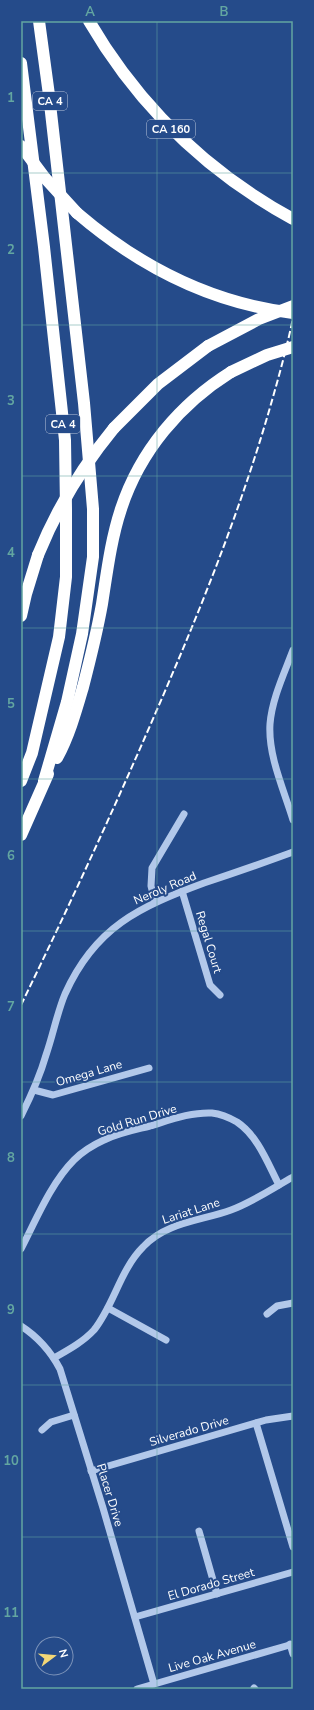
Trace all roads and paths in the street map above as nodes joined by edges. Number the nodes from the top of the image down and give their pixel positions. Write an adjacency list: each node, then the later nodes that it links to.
1 (39, 21): 12 (highway, CA 4)
2 (89, 21): 5 (highway, CA 160)
3 (21, 63): 11 (highway, CA 4)
4 (21, 146): 7 (highway, bridge)
5 (293, 219)
6 (293, 306): 9 (highway, bridge)
7 (293, 313)
8 (293, 347): 12 (highway, bridge)
9 (21, 616)
10 (293, 650): 14 (street)
11 (21, 781)
12 (44, 781): 15 (highway, CA 4)
13 (184, 814): 18 (street)
14 (293, 820)
15 (21, 835)
16 (293, 852): 17 (street, Neroly Road)
17 (182, 891): 18 (street, Neroly Road); 19 (street, Regal Court)
18 (155, 902): 21 (street, Neroly Road)
19 (220, 995)
20 (149, 1068): 21 (street, Omega Lane)
21 (34, 1090): 22 (street, Neroly Road)
22 (21, 1116)
23 (293, 1177): 24 (street, Lariat Lane)
24 (279, 1185): 25 (street, Gold Run Drive); 27 (street, Lariat Lane)
25 (21, 1249)
26 (293, 1303): 28 (street)
27 (108, 1308): 30 (street); 31 (street, Lariat Lane)
28 (267, 1314)
29 (21, 1326): 31 (street, Placer Drive)
30 (166, 1340)
31 (54, 1358): 32 (street, Placer Drive)
32 (74, 1414): 35 (street); 36 (street, Placer Drive)
33 (293, 1416): 34 (street, Silverado Drive)
34 (256, 1423): 36 (street, Silverado Drive); 38 (street)
35 (42, 1430)
36 (91, 1471): 41 (street, Placer Drive)
37 (199, 1531): 40 (street)
38 (293, 1547)
39 (293, 1572): 40 (street, El Dorado Street)
40 (217, 1594): 41 (street, El Dorado Street)
41 (135, 1617): 44 (street, Placer Drive)
42 (292, 1644): 43 (street); 44 (street, Live Oak Avenue)
43 (293, 1654)
44 (154, 1684): 45 (street, Live Oak Avenue)
45 (137, 1689)

